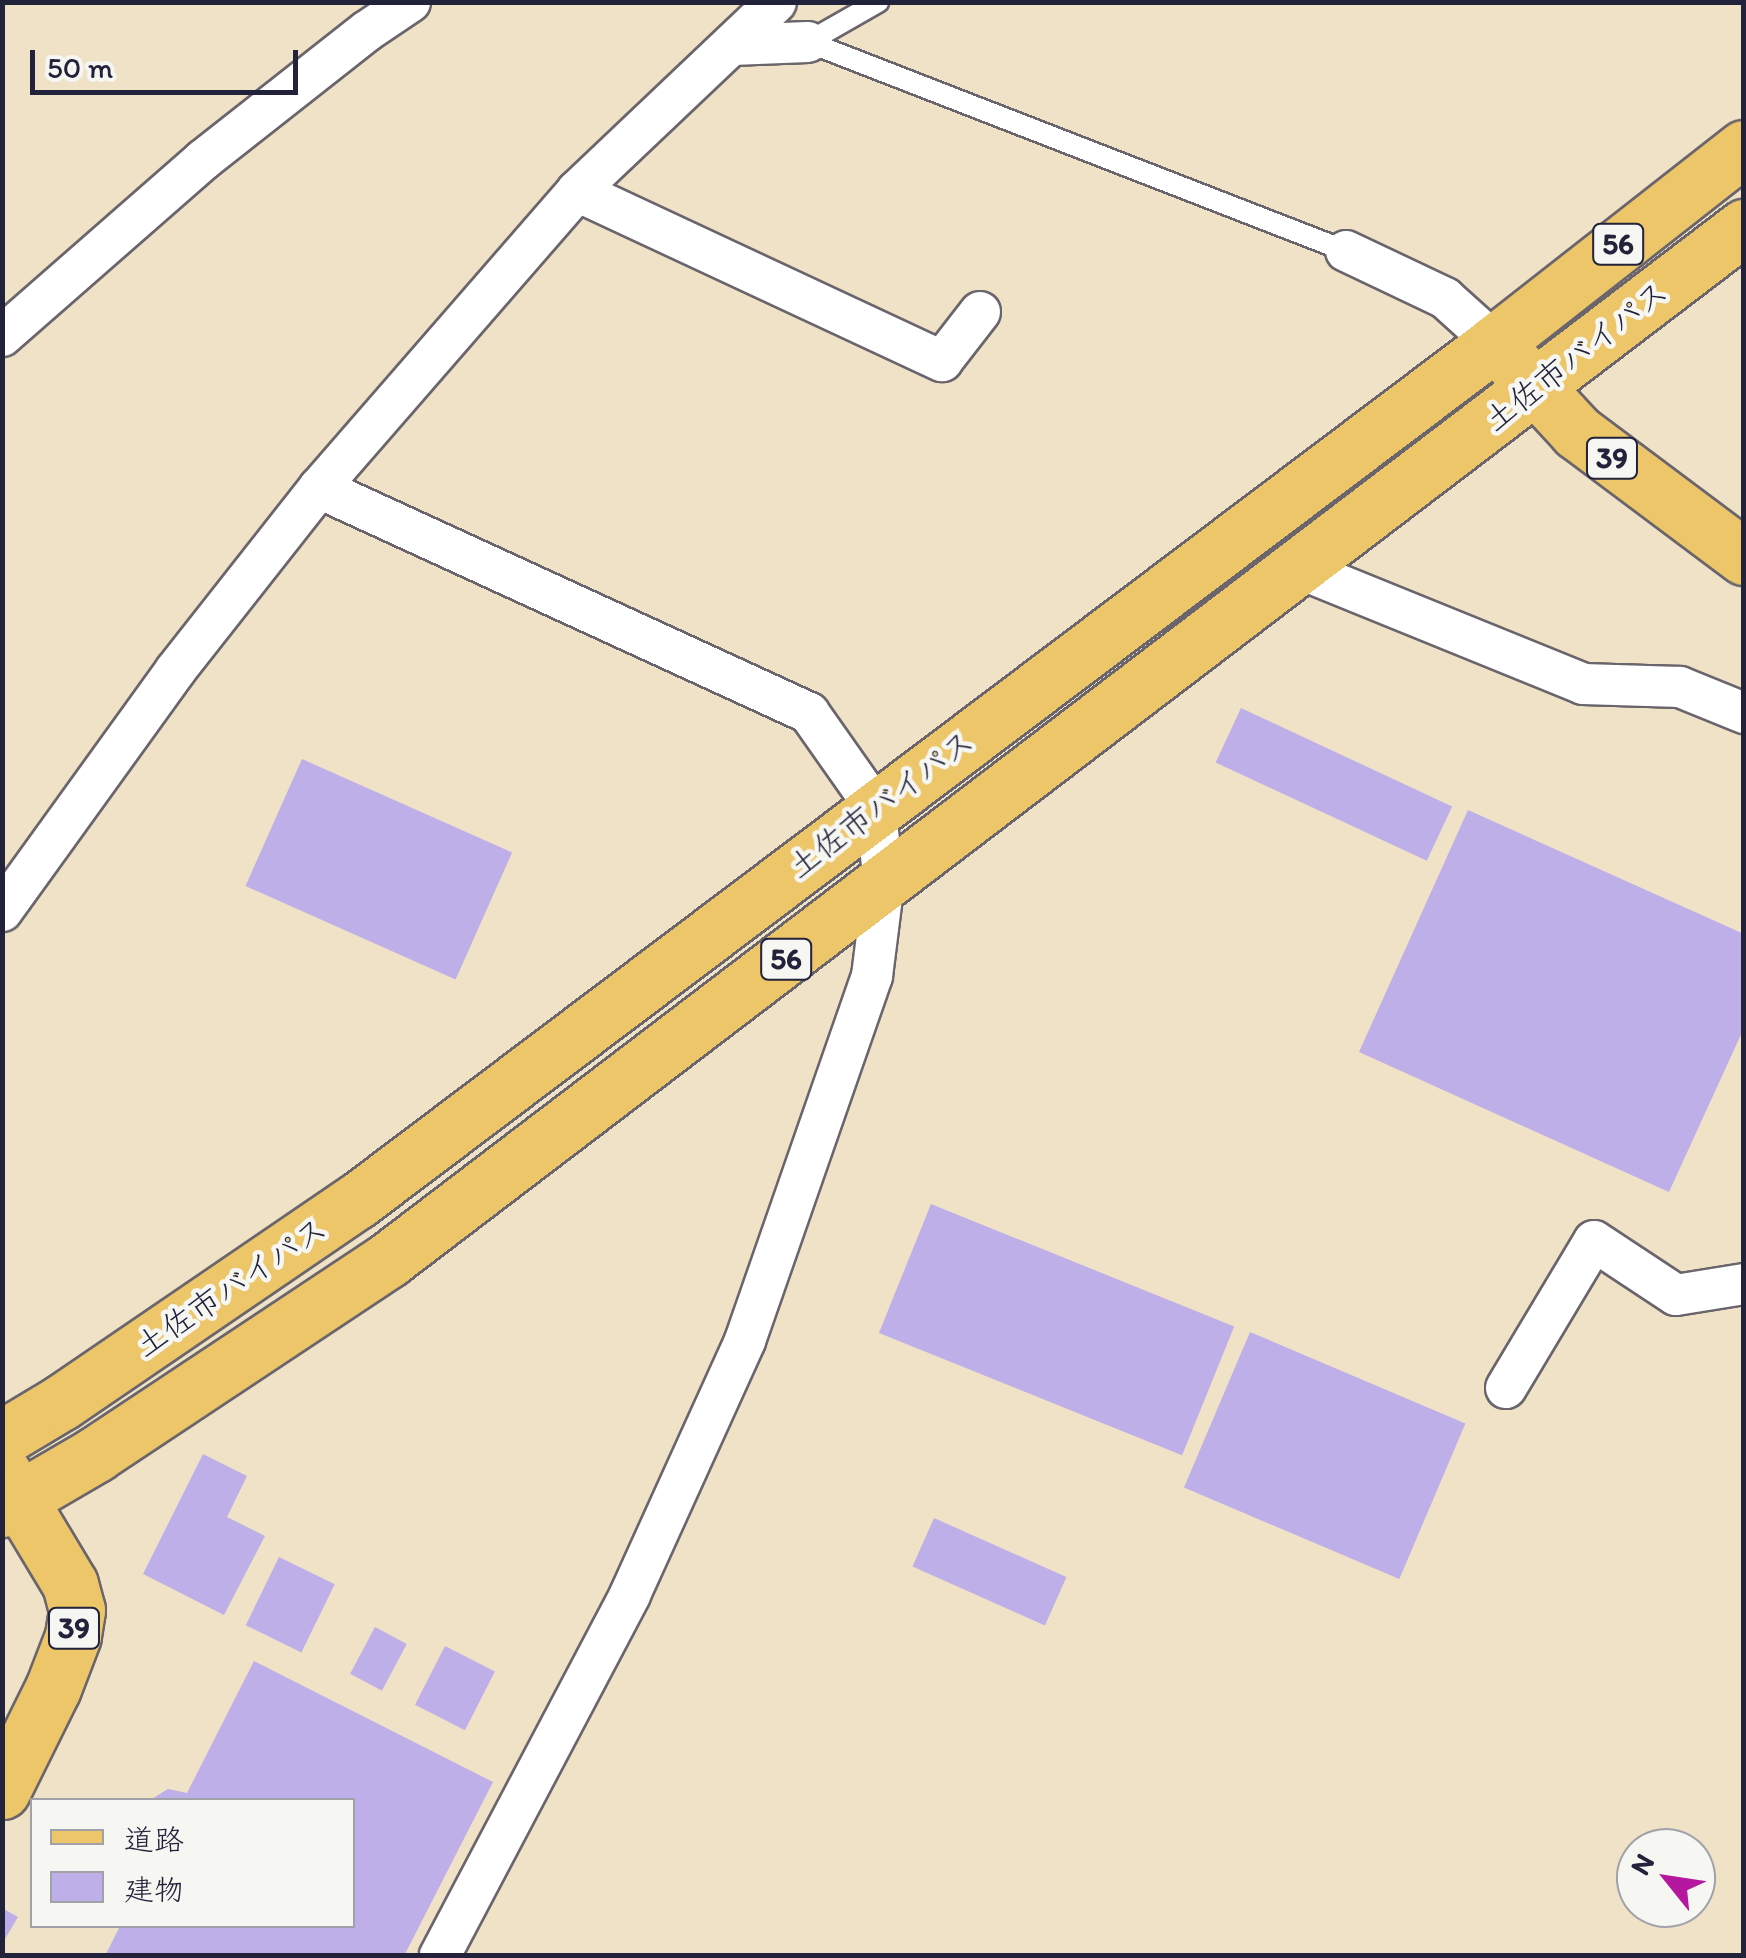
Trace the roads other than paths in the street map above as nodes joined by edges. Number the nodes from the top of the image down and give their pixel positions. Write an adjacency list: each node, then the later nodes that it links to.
1 (410, 2): 11 (street)
2 (776, 2): 5 (street)
3 (878, 2): 4 (lane)
4 (808, 42): 5 (street); 9 (lane)
5 (732, 45): 7 (street)
6 (1744, 148): 12 (main road, 土佐市バイパス / 56)
7 (577, 191): 10 (street); 14 (street)
8 (1744, 227): 13 (main road, 土佐市バイパス / 56)
9 (1346, 251): 12 (street)
10 (980, 312)
11 (2, 336)
12 (1495, 343): 13 (main road, 39); 18 (main road, 土佐市バイパス / 56)
13 (1534, 390): 15 (main road, 39); 16 (main road, 土佐市バイパス / 56)
14 (319, 488): 18 (street); 20 (street)
15 (1744, 557)
16 (1298, 568): 17 (street); 19 (main road, 土佐市バイパス / 56)
17 (1744, 713)
18 (876, 807): 19 (street); 23 (main road, 土佐市バイパス / 56)
19 (884, 881): 24 (main road, 土佐市バイパス / 56); 26 (street)
20 (2, 911)
21 (1744, 1284): 22 (street)
22 (1506, 1388)
23 (2, 1438)
24 (8, 1493): 25 (main road, 39)
25 (2, 1790)
26 (440, 1956)

